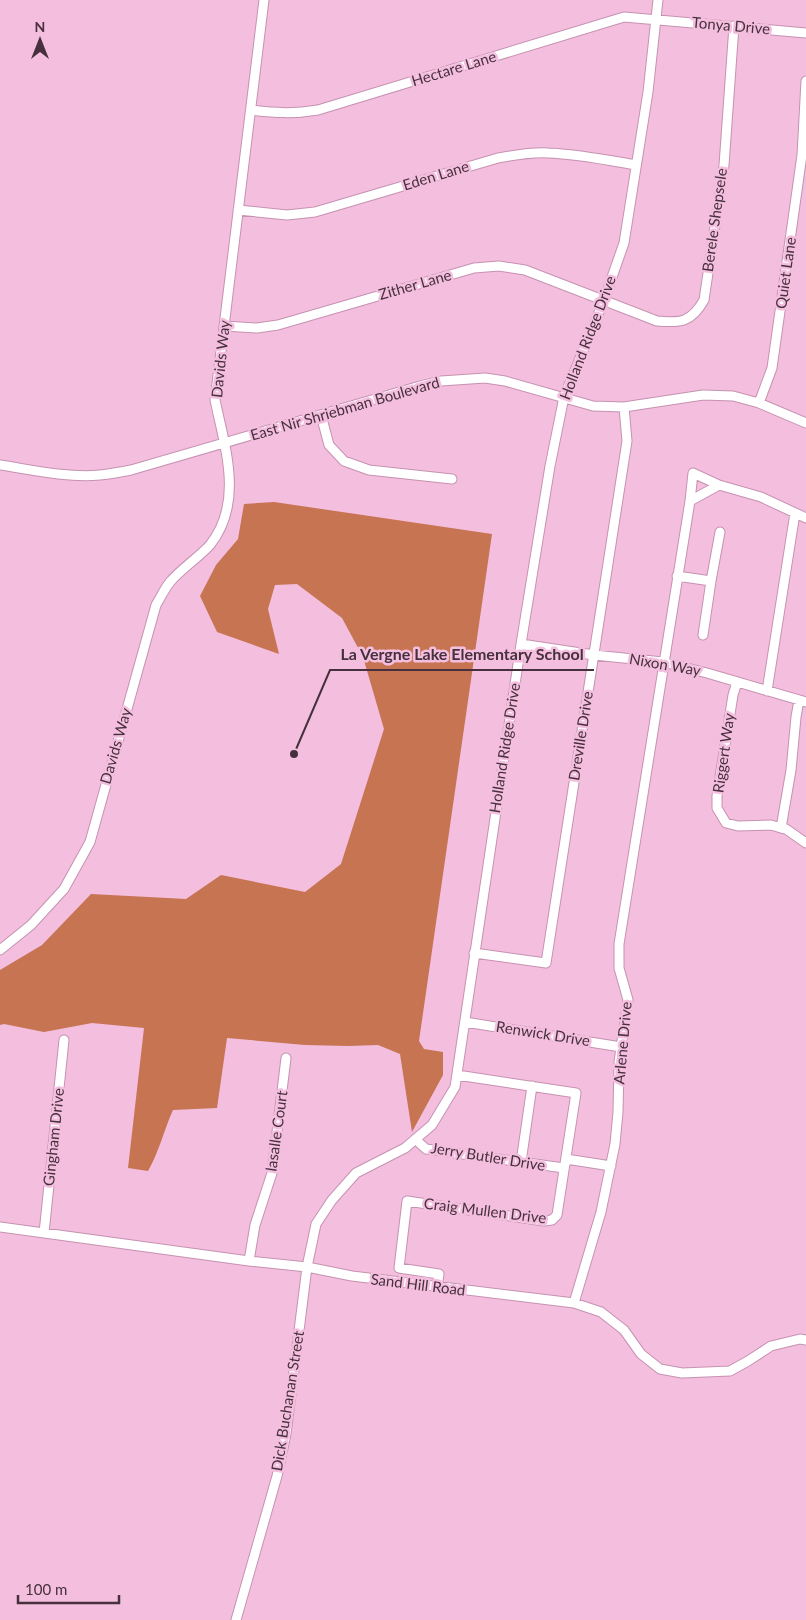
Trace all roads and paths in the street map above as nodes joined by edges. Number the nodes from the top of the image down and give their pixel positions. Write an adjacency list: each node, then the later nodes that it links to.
1 (264, 0): 7 (street, Davids Way)
2 (658, 0): 3 (street, Holland Ridge Drive)
3 (656, 20): 4 (street, Tonya Drive); 7 (street, Hectare Lane); 8 (street, Holland Ridge Drive)
4 (734, 26): 5 (street, Tonya Drive); 10 (street, Berele Shepsele)
5 (806, 33)
6 (806, 81): 13 (street, Quiet Lane)
7 (251, 110): 9 (street, Davids Way)
8 (636, 165): 9 (street, Eden Lane); 10 (street, Holland Ridge Drive)
9 (238, 210): 11 (street, Davids Way)
10 (604, 300): 11 (street, Zither Lane); 12 (street, Holland Ridge Drive)
11 (224, 326): 17 (street, Davids Way)
12 (564, 397): 14 (street, East Nir Shriebman Boulevard); 15 (street, East Nir Shriebman Boulevard); 28 (street, Holland Ridge Drive)
13 (759, 404): 14 (street, East Nir Shriebman Boulevard); 16 (street, East Nir Shriebman Boulevard)
14 (624, 407): 29 (street, Dreville Drive)
15 (321, 415): 17 (street, East Nir Shriebman Boulevard); 19 (street)
16 (806, 423)
17 (224, 444): 18 (street, East Nir Shriebman Boulevard); 36 (street, Davids Way)
18 (0, 465)
19 (452, 479)
20 (720, 484): 21 (street); 21 (street, Arlene Drive); 22 (street)
21 (690, 501): 25 (street, Arlene Drive)
22 (795, 513): 23 (street); 32 (street)
23 (806, 518)
24 (720, 532): 26 (street)
25 (677, 576): 26 (street); 30 (street, Arlene Drive)
26 (712, 581): 27 (street)
27 (703, 635)
28 (521, 644): 29 (street, Nixon Way); 37 (street, Holland Ridge Drive)
29 (594, 655): 30 (street, Nixon Way); 37 (street, Dreville Drive)
30 (663, 662): 31 (street, Nixon Way); 40 (street, Arlene Drive)
31 (737, 682): 32 (street, Nixon Way); 34 (street, Riggert Way)
32 (767, 692): 33 (street, Nixon Way)
33 (803, 701): 34 (street)
34 (781, 828): 35 (street)
35 (806, 843)
36 (0, 950)
37 (474, 953): 38 (street, Holland Ridge Drive)
38 (465, 1022): 40 (street, Renwick Drive); 42 (street, Holland Ridge Drive)
39 (64, 1040): 49 (street, Gingham Drive)
40 (621, 1047): 47 (street, Arlene Drive)
41 (286, 1058): 50 (street, lasalle Court)
42 (457, 1075): 43 (street); 44 (street, Holland Ridge Drive)
43 (532, 1086): 45 (street); 46 (street, Craig Mullen Drive)
44 (415, 1139): 45 (street, Jerry Butler Drive); 51 (street, Holland Ridge Drive)
45 (521, 1162): 46 (street, Jerry Butler Drive)
46 (565, 1164): 47 (street, Jerry Butler Drive); 52 (street, Craig Mullen Drive)
47 (612, 1166): 53 (street, Arlene Drive)
48 (0, 1227): 49 (street, Sand Hill Road)
49 (44, 1233): 50 (street, Sand Hill Road)
50 (249, 1261): 51 (street, Sand Hill Road)
51 (307, 1267): 52 (street, Sand Hill Road); 55 (street, Dick Buchanan Street)
52 (437, 1287): 53 (street, Sand Hill Road)
53 (574, 1304): 54 (street, Sand Hill Road)
54 (806, 1340)
55 (236, 1620)

